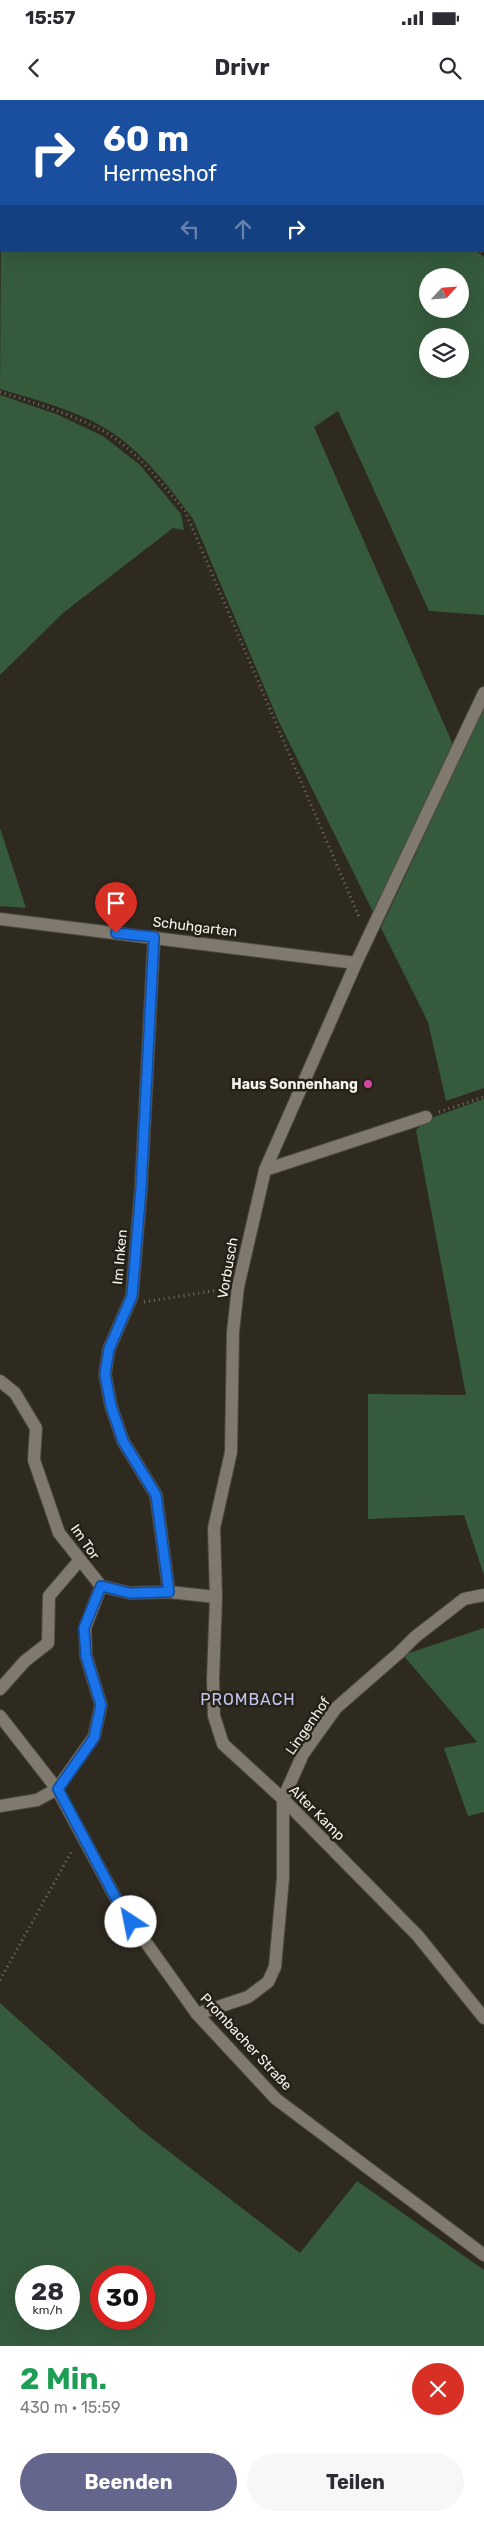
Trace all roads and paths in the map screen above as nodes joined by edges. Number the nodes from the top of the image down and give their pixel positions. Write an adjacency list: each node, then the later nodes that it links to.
1 (0, 392): 5 (path)
2 (484, 693): 5 (street, Vorbusch)
3 (0, 919): 4 (street, Schuhgarten)
4 (154, 937): 6 (street, Schuhgarten); 11 (street, Im Inken)
5 (369, 938): 6 (street, Vorbusch)
6 (356, 963): 9 (street, Vorbusch)
7 (484, 1097): 8 (path)
8 (426, 1116): 9 (street)
9 (265, 1170): 10 (street, Vorbusch)
10 (238, 1287): 11 (path); 17 (street, Vorbusch)
11 (129, 1304): 15 (street, Im Inken)
12 (0, 1381): 13 (street, Im Tor)
13 (79, 1561): 14 (street, Im Tor); 18 (street)
14 (101, 1586): 15 (street); 20 (street)
15 (169, 1592): 17 (street)
16 (484, 1595): 21 (street, Lingenhof)
17 (216, 1598): 21 (street, Alter Kamp)
18 (0, 1689)
19 (0, 1716): 20 (street, Prombacher Straße)
20 (58, 1789): 22 (street); 23 (street, Prombacher Straße)
21 (283, 1799): 25 (street, Lingenhof); 26 (street, Alter Kamp)
22 (0, 1806)
23 (83, 1837): 24 (path); 25 (street, Prombacher Straße)
24 (0, 1980)
25 (196, 2014): 27 (street, Prombacher Straße)
26 (484, 2018)
27 (484, 2255)

